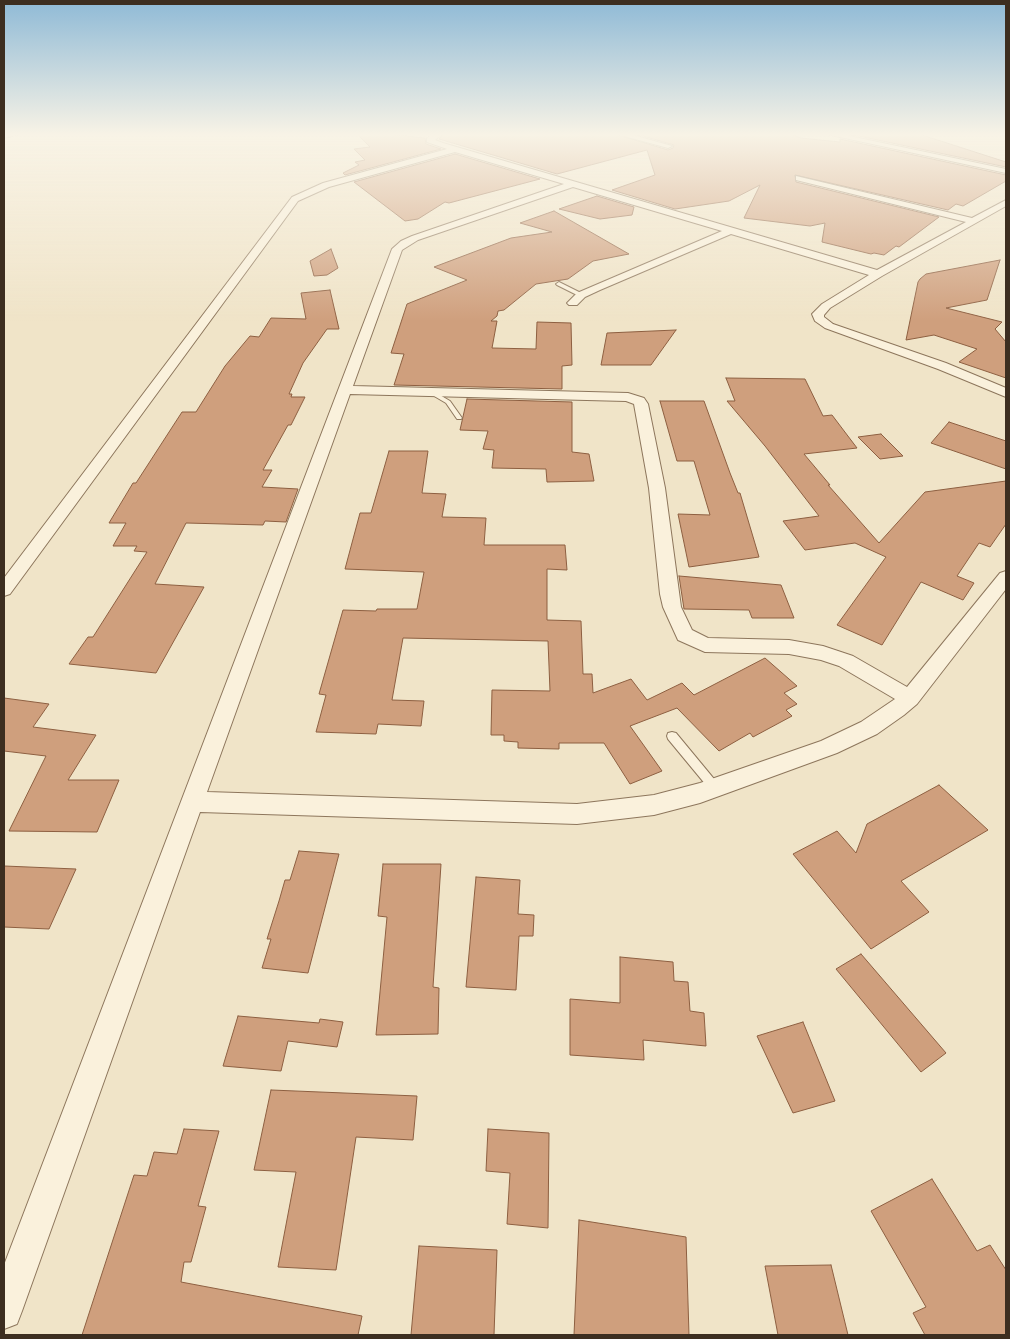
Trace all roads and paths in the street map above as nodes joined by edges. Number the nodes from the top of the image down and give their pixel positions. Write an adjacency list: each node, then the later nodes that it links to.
1 (301, 196): 17 (street)
2 (537, 196): 12 (street)
3 (615, 196): 7 (street)
4 (874, 196): 6 (street)
5 (1006, 203): 6 (street)
6 (974, 221): 8 (street)
7 (730, 231): 8 (street); 10 (street)
8 (878, 274): 14 (street)
9 (559, 284): 10 (lane)
10 (581, 295): 11 (street)
11 (573, 303)
12 (347, 390): 13 (street); 21 (street)
13 (431, 392): 15 (lane); 18 (street)
14 (1006, 394)
15 (460, 418)
16 (1006, 577): 18 (street)
17 (4, 590)
18 (910, 698): 20 (street)
19 (672, 736): 20 (lane)
20 (715, 788): 21 (street)
21 (193, 802): 22 (street)
22 (4, 1311)

